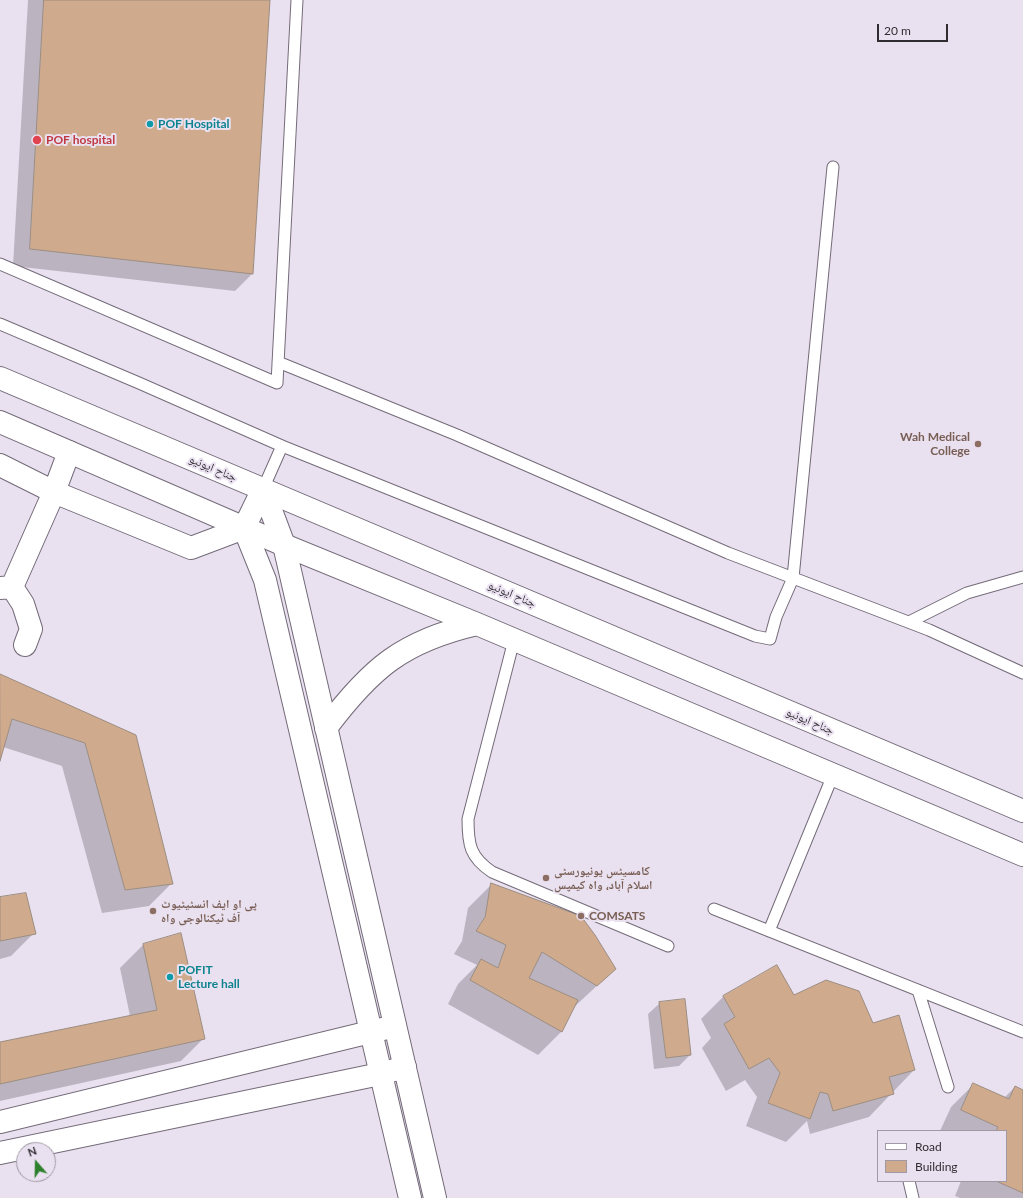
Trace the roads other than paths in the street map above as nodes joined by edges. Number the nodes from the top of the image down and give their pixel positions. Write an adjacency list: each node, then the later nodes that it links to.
1 (297, 0): 5 (lane)
2 (833, 167): 16 (lane)
3 (0, 264): 5 (lane)
4 (0, 324): 8 (lane)
5 (278, 362): 16 (lane)
6 (0, 378): 11 (street, جناح ایونیو)
7 (0, 422): 9 (street)
8 (282, 446): 11 (lane); 16 (lane)
9 (69, 452): 12 (street); 13 (street)
10 (0, 465): 12 (street)
11 (263, 489): 13 (street); 14 (street); 26 (street, جناح ایونیو)
12 (54, 492): 13 (street); 17 (street)
13 (244, 528): 14 (street); 24 (street)
14 (284, 545): 19 (street); 23 (street)
15 (1023, 577): 18 (lane)
16 (793, 578): 18 (lane)
17 (6, 587): 21 (street)
18 (909, 622): 22 (lane)
19 (477, 624): 20 (street); 23 (street)
20 (514, 640): 25 (street); 30 (lane)
21 (25, 645)
22 (1023, 673)
23 (326, 728): 24 (street); 32 (street)
24 (301, 734): 34 (street)
25 (834, 775): 27 (street); 29 (lane)
26 (1023, 811)
27 (1023, 855)
28 (714, 909): 29 (lane)
29 (769, 931): 31 (lane)
30 (668, 946)
31 (918, 990): 33 (lane); 37 (lane)
32 (395, 1026): 34 (street); 35 (street)
33 (1023, 1032)
34 (370, 1033): 36 (street); 38 (street)
35 (405, 1067): 36 (street); 42 (street)
36 (380, 1074): 39 (street); 41 (street)
37 (948, 1087)
38 (0, 1122)
39 (0, 1153)
40 (908, 1182): 43 (lane)
41 (410, 1198)
42 (435, 1198)
43 (913, 1198)

